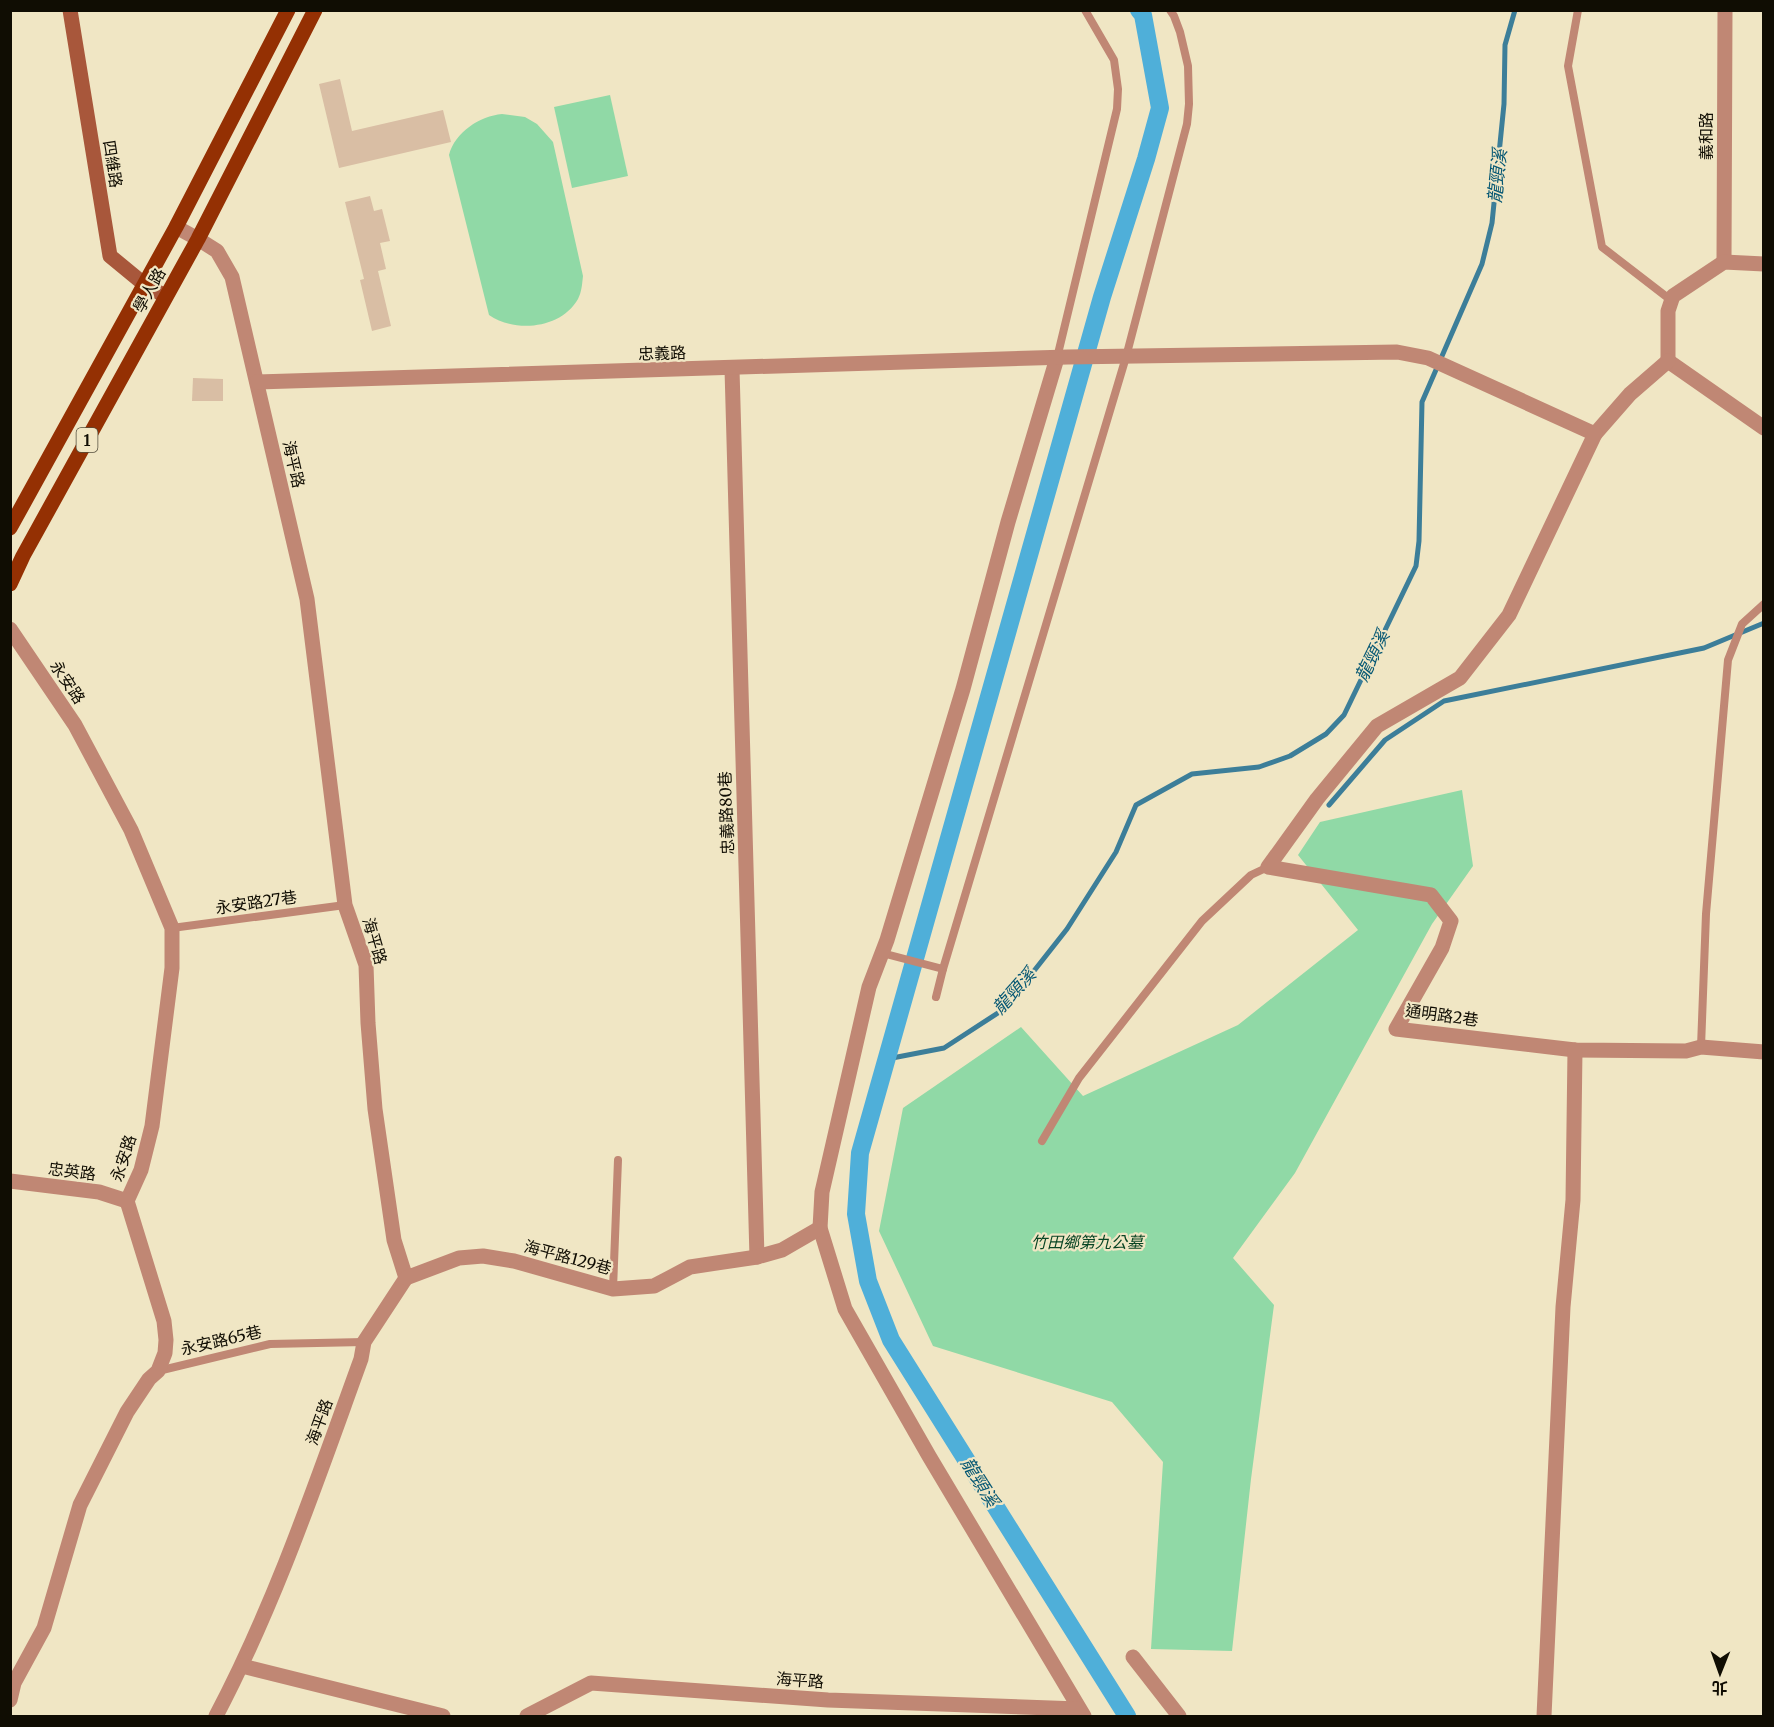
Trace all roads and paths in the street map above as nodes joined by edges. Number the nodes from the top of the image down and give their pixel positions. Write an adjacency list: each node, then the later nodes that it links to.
1 (70, 10): 12 (main road, 四維路)
2 (288, 10): 8 (main road, 學人路 / 1)
3 (315, 10): 9 (main road, 學人路 / 1)
4 (1085, 10): 16 (lane)
5 (1170, 10): 15 (lane)
6 (1578, 10): 14 (lane)
7 (1725, 10): 10 (street, 義和路)
8 (176, 227): 9 (street, 海平路); 12 (main road, 學人路 / 1)
9 (198, 239): 13 (main road, 學人路 / 1); 19 (street, 海平路)
10 (1724, 262): 11 (street); 14 (street)
11 (1764, 264)
12 (144, 284): 13 (main road, 四維路); 22 (main road, 學人路 / 1)
13 (165, 296): 23 (main road, 學人路 / 1)
14 (1672, 301): 17 (street)
15 (1121, 357): 16 (street, 忠義路); 21 (street, 忠義路); 30 (lane)
16 (1063, 358): 18 (street, 忠義路); 29 (street)
17 (1668, 361): 20 (street); 21 (street)
18 (732, 369): 19 (street, 忠義路); 40 (street, 忠義路80巷)
19 (257, 382): 27 (street, 海平路)
20 (1764, 428)
21 (1595, 434): 26 (street)
22 (10, 528)
23 (10, 584)
24 (1764, 604): 32 (lane)
25 (10, 629): 28 (street, 永安路)
26 (1268, 867): 33 (street, 通明路2巷); 35 (lane)
27 (345, 905): 28 (lane, 永安路27巷); 41 (street, 海平路)
28 (172, 928): 38 (street, 永安路)
29 (882, 953): 30 (lane); 39 (street)
30 (943, 969): 31 (lane)
31 (936, 997)
32 (1701, 1047): 33 (street, 通明路2巷); 34 (street, 通明路2巷)
33 (1575, 1050): 53 (street)
34 (1764, 1052)
35 (1042, 1141)
36 (618, 1160): 42 (lane)
37 (10, 1181): 38 (street, 忠英路)
38 (127, 1201): 44 (street, 永安路)
39 (820, 1228): 40 (street, 海平路129巷); 48 (street)
40 (757, 1257): 42 (street, 海平路129巷)
41 (406, 1278): 42 (street, 海平路129巷); 43 (street, 海平路)
42 (613, 1289)
43 (364, 1342): 44 (lane, 永安路65巷); 46 (street, 海平路)
44 (158, 1371): 47 (street, 永安路)
45 (1133, 1657): 52 (street)
46 (242, 1666): 49 (street, 海平路); 50 (street)
47 (10, 1700)
48 (1082, 1713): 51 (street, 海平路)
49 (216, 1716)
50 (443, 1716)
51 (526, 1716)
52 (1179, 1716)
53 (1544, 1716)

